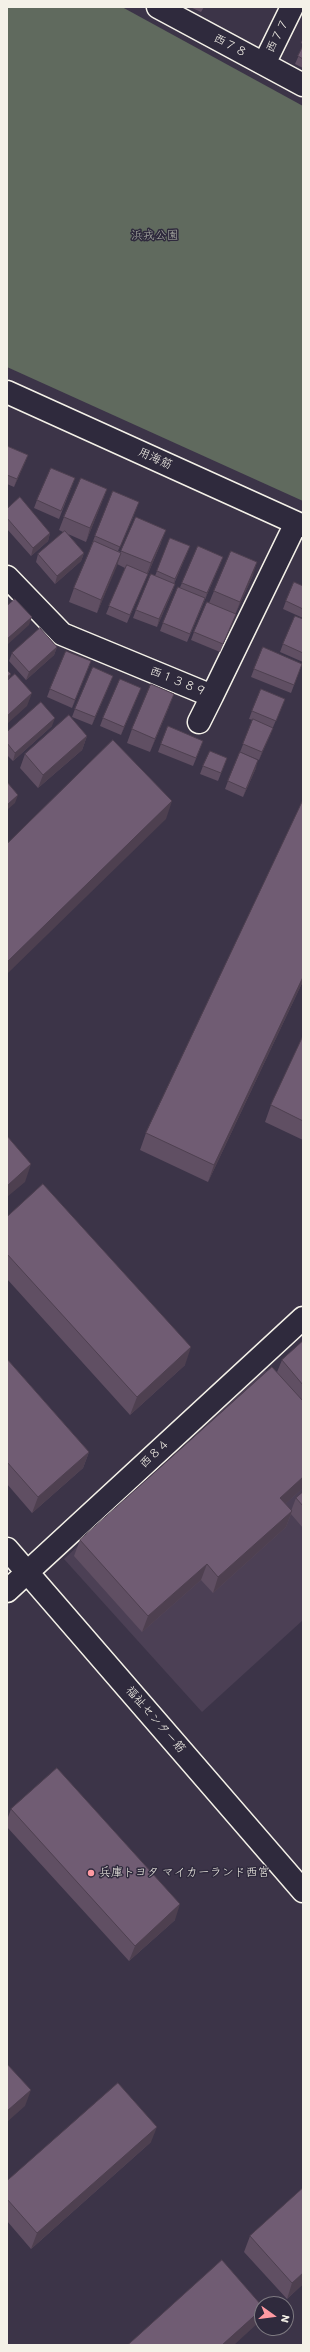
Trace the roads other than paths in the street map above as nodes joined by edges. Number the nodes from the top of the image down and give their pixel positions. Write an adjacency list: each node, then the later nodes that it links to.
1 (158, 7): 3 (street, 西７８)
2 (292, 7): 3 (street, 西７７)
3 (264, 64): 4 (street, 西７８)
4 (303, 85)
5 (7, 392): 6 (street, 用海筋)
6 (300, 524): 8 (street, 西１３８９)
7 (7, 576): 8 (street, 西１３８９)
8 (212, 696): 9 (street)
9 (199, 722)
10 (303, 1318): 12 (street, 西８４)
11 (7, 1548): 12 (street, 福祉センター筋)
12 (27, 1572): 13 (street, 西８４); 14 (street, 福祉センター筋)
13 (7, 1591)
14 (303, 1891)

